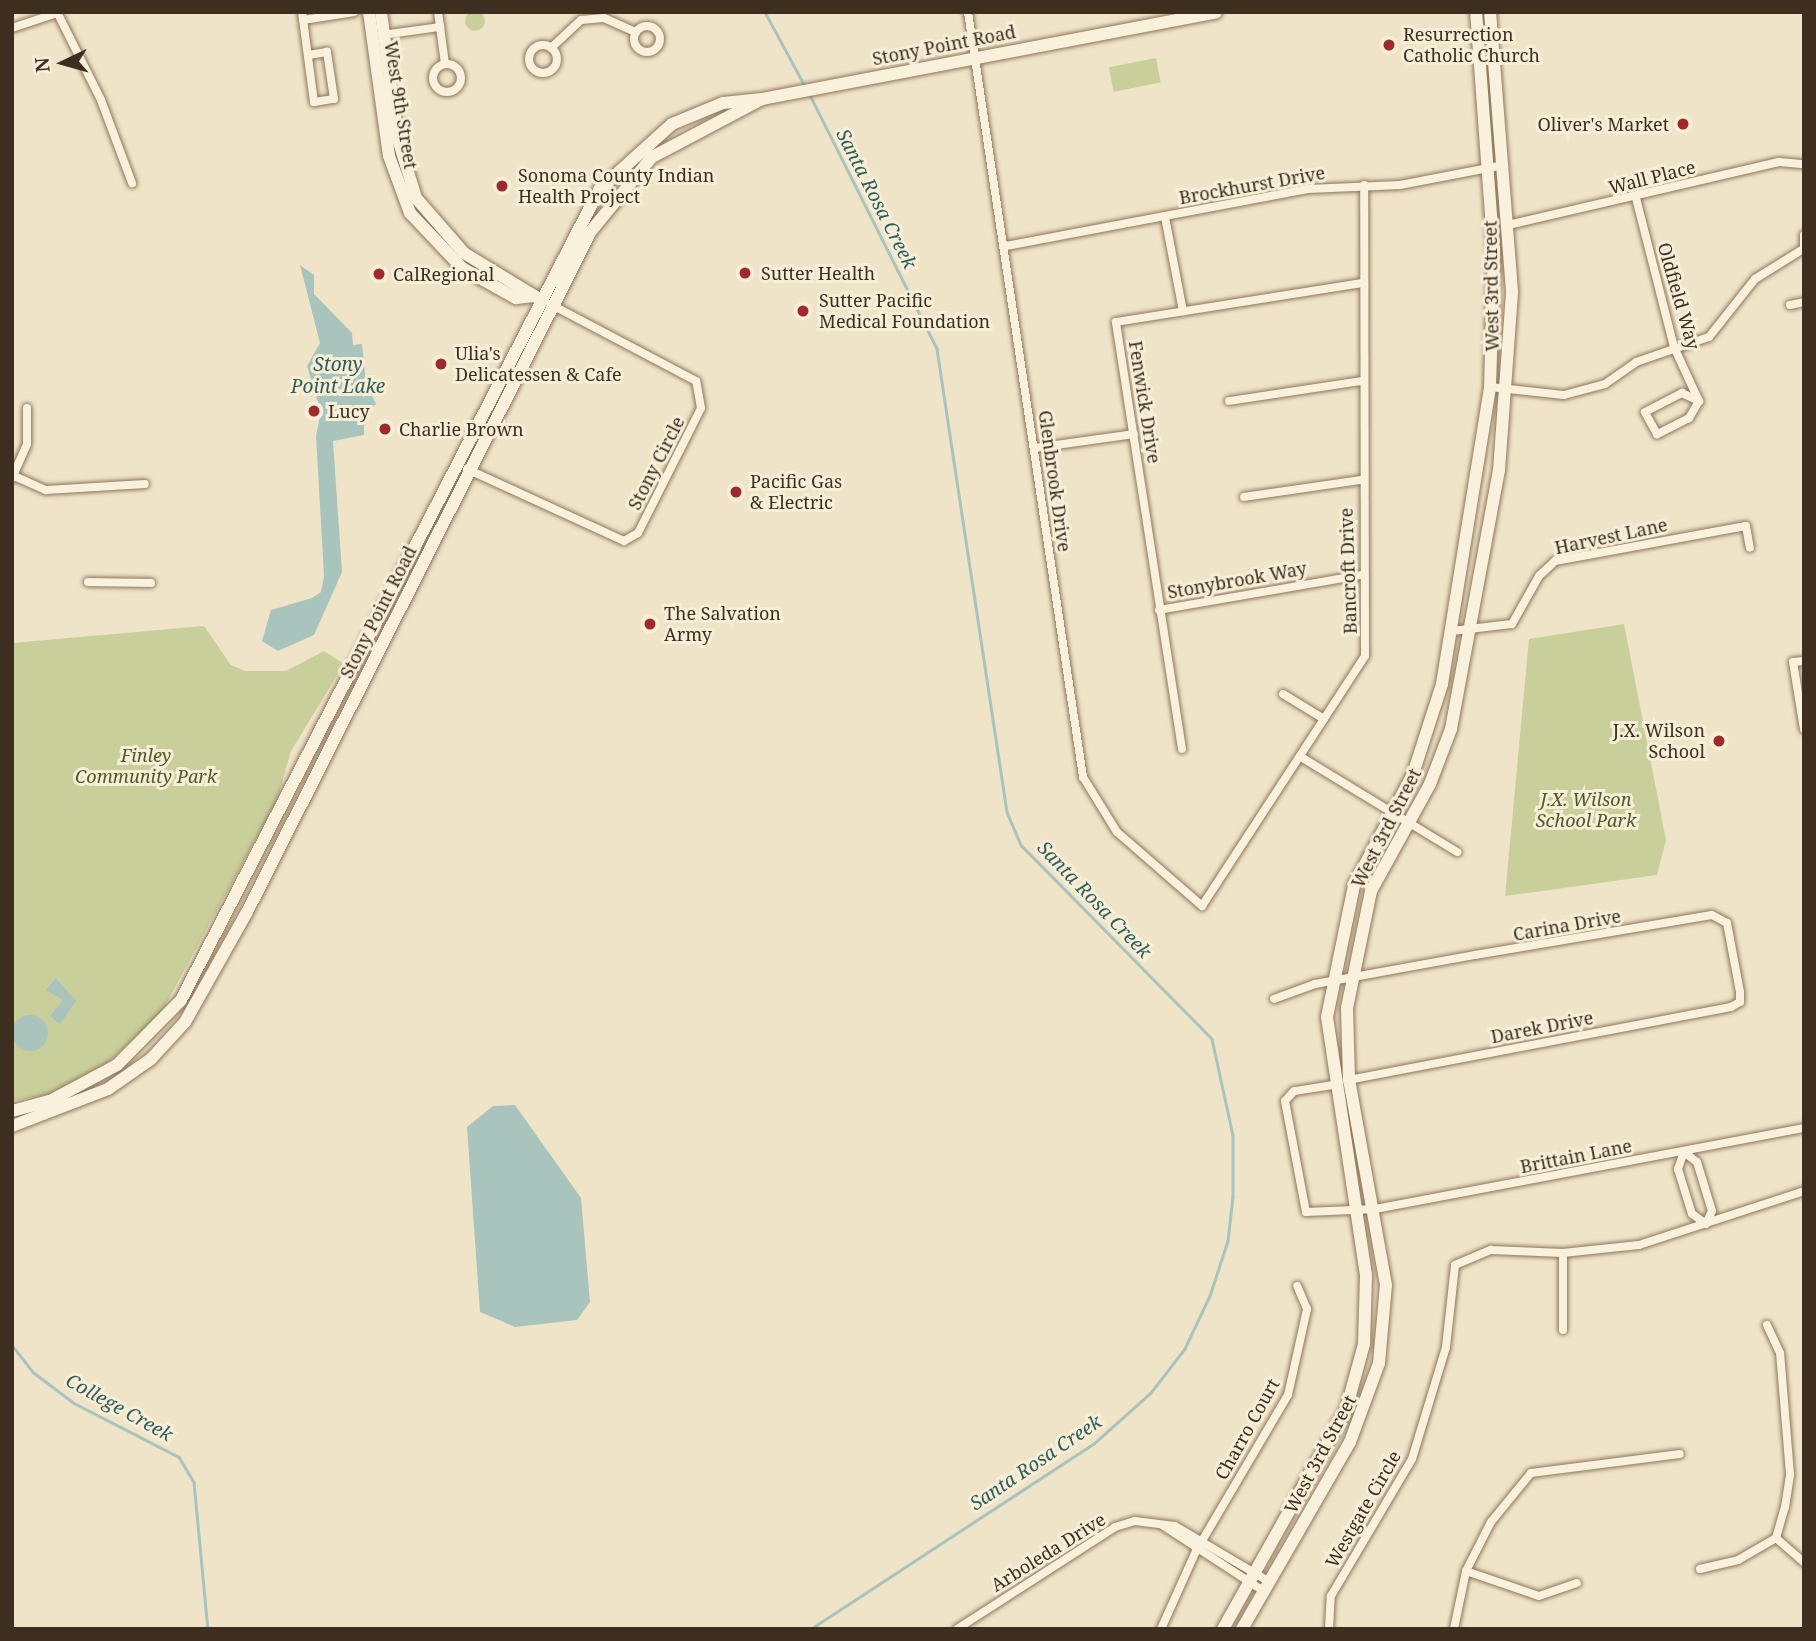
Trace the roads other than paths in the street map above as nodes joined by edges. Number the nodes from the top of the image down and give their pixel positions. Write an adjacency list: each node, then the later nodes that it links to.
1 (354, 12): 10 (street)
2 (369, 12): 15 (main road, West 9th Street)
3 (381, 12): 15 (main road, West 9th Street)
4 (438, 12): 12 (street)
5 (968, 12): 18 (street, Glenbrook Drive)
6 (1216, 12): 18 (main road, Stony Point Road)
7 (1476, 12): 23 (main road, West 3rd Street)
8 (1490, 12): 22 (main road, West 3rd Street)
9 (57, 13): 13 (street); 24 (street)
10 (302, 16): 17 (street)
11 (580, 16): 14 (street); 16 (street)
12 (440, 27): 15 (street); 19 (street)
13 (12, 28)
14 (636, 32)
15 (378, 35): 33 (main road, West 9th Street)
16 (551, 48)
17 (307, 55): 17 (street)
18 (974, 58): 20 (main road, Stony Point Road); 30 (street, Glenbrook Drive)
19 (445, 64)
20 (762, 99): 33 (main road, Stony Point Road); 36 (main road, Stony Point Road)
21 (1804, 164): 26 (street, Wall Place)
22 (1504, 165): 23 (street, Brockhurst Drive); 28 (main road, West 3rd Street)
23 (1488, 167): 25 (street, Brockhurst Drive); 40 (main road, West 3rd Street)
24 (132, 183)
25 (1364, 185): 27 (street, Brockhurst Drive); 32 (street, Bancroft Drive)
26 (1636, 198): 28 (street, Wall Place); 38 (street, Oldfield Way)
27 (1165, 217): 30 (street, Brockhurst Drive); 37 (street)
28 (1508, 225): 41 (main road, West 3rd Street)
29 (1804, 235): 31 (street)
30 (1006, 246): 46 (street, Glenbrook Drive)
31 (1804, 249): 38 (street)
32 (1363, 283): 37 (street, Fenwick Drive); 39 (street, Bancroft Drive)
33 (536, 298): 36 (street, Stony Circle); 47 (main road, Stony Point Road)
34 (1804, 302): 35 (street)
35 (1790, 305)
36 (554, 306): 48 (main road, Stony Point Road); 48 (street, Stony Circle)
37 (1183, 311): 45 (street, Fenwick Drive)
38 (1674, 347): 41 (street); 43 (street, Oldfield Way)
39 (1362, 381): 42 (street); 50 (street, Bancroft Drive)
40 (1490, 387): 41 (street); 59 (main road, West 3rd Street)
41 (1508, 393): 58 (main road, West 3rd Street)
42 (1229, 401)
43 (1699, 401): 43 (street)
44 (27, 408): 49 (street)
45 (1134, 434): 46 (street); 57 (street, Fenwick Drive)
46 (1035, 448): 69 (street, Glenbrook Drive)
47 (455, 463): 48 (street, Stony Circle); 76 (main road, Stony Point Road)
48 (470, 470): 78 (main road, Stony Point Road)
49 (13, 476): 51 (street)
50 (1361, 480): 52 (street); 54 (street, Bancroft Drive)
51 (145, 484)
52 (1244, 497)
53 (1750, 548): 58 (street, Harvest Lane)
54 (1362, 575): 57 (street, Stonybrook Way); 62 (street, Bancroft Drive)
55 (89, 582): 56 (street)
56 (151, 583)
57 (1159, 610): 64 (street, Fenwick Drive)
58 (1473, 630): 59 (street, Harvest Lane); 67 (main road, West 3rd Street)
59 (1452, 631): 66 (main road, West 3rd Street)
60 (1804, 660): 63 (street)
61 (1283, 694): 62 (street)
62 (1324, 719): 65 (street, Bancroft Drive)
63 (1804, 729)
64 (1182, 749)
65 (1301, 757): 66 (street); 69 (street, Bancroft Drive)
66 (1392, 812): 67 (street); 71 (main road, West 3rd Street)
67 (1408, 822): 68 (street); 70 (main road, West 3rd Street)
68 (1457, 852)
69 (1202, 906)
70 (1350, 977): 71 (street, Carina Drive); 73 (street, Carina Drive); 74 (main road, West 3rd Street)
71 (1330, 982): 72 (street, Carina Drive); 75 (main road, West 3rd Street)
72 (1274, 999)
73 (1740, 1002): 74 (street, Darek Drive)
74 (1349, 1080): 83 (main road, West 3rd Street)
75 (1332, 1085): 82 (main road, West 3rd Street); 82 (street, Brittain Lane)
76 (81, 1087): 77 (main road, Stony Point Road); 78 (main road)
77 (12, 1111)
78 (18, 1125)
79 (1804, 1128): 80 (street, Brittain Lane)
80 (1684, 1152): 83 (street, Brittain Lane); 84 (street); 84 (street)
81 (1804, 1191): 84 (street, Westgate Circle)
82 (1354, 1207): 83 (street, Brittain Lane); 97 (main road, West 3rd Street)
83 (1375, 1209): 99 (main road, West 3rd Street)
84 (1706, 1224): 85 (street, Westgate Circle)
85 (1563, 1253): 88 (street); 104 (street, Westgate Circle)
86 (1297, 1286): 92 (street, Charro Court)
87 (1768, 1325): 91 (street)
88 (1563, 1330)
89 (1680, 1454): 96 (street)
90 (1162, 1525): 92 (street, Arboleda Drive); 93 (street, Arboleda Drive); 100 (street, Arboleda Drive)
91 (1776, 1538): 94 (street); 95 (street)
92 (1201, 1542): 93 (street, Charro Court); 97 (street, Arboleda Drive)
93 (1196, 1551): 97 (street, Arboleda Drive); 101 (street, Charro Court)
94 (1804, 1562)
95 (1700, 1569)
96 (1466, 1572): 98 (street); 105 (street)
97 (1249, 1576): 99 (street, Arboleda Drive); 102 (main road, West 3rd Street)
98 (1577, 1583)
99 (1265, 1585): 103 (main road, West 3rd Street)
100 (957, 1629)
101 (1161, 1629)
102 (1223, 1629)
103 (1242, 1629)
104 (1329, 1629)
105 (1454, 1629)

